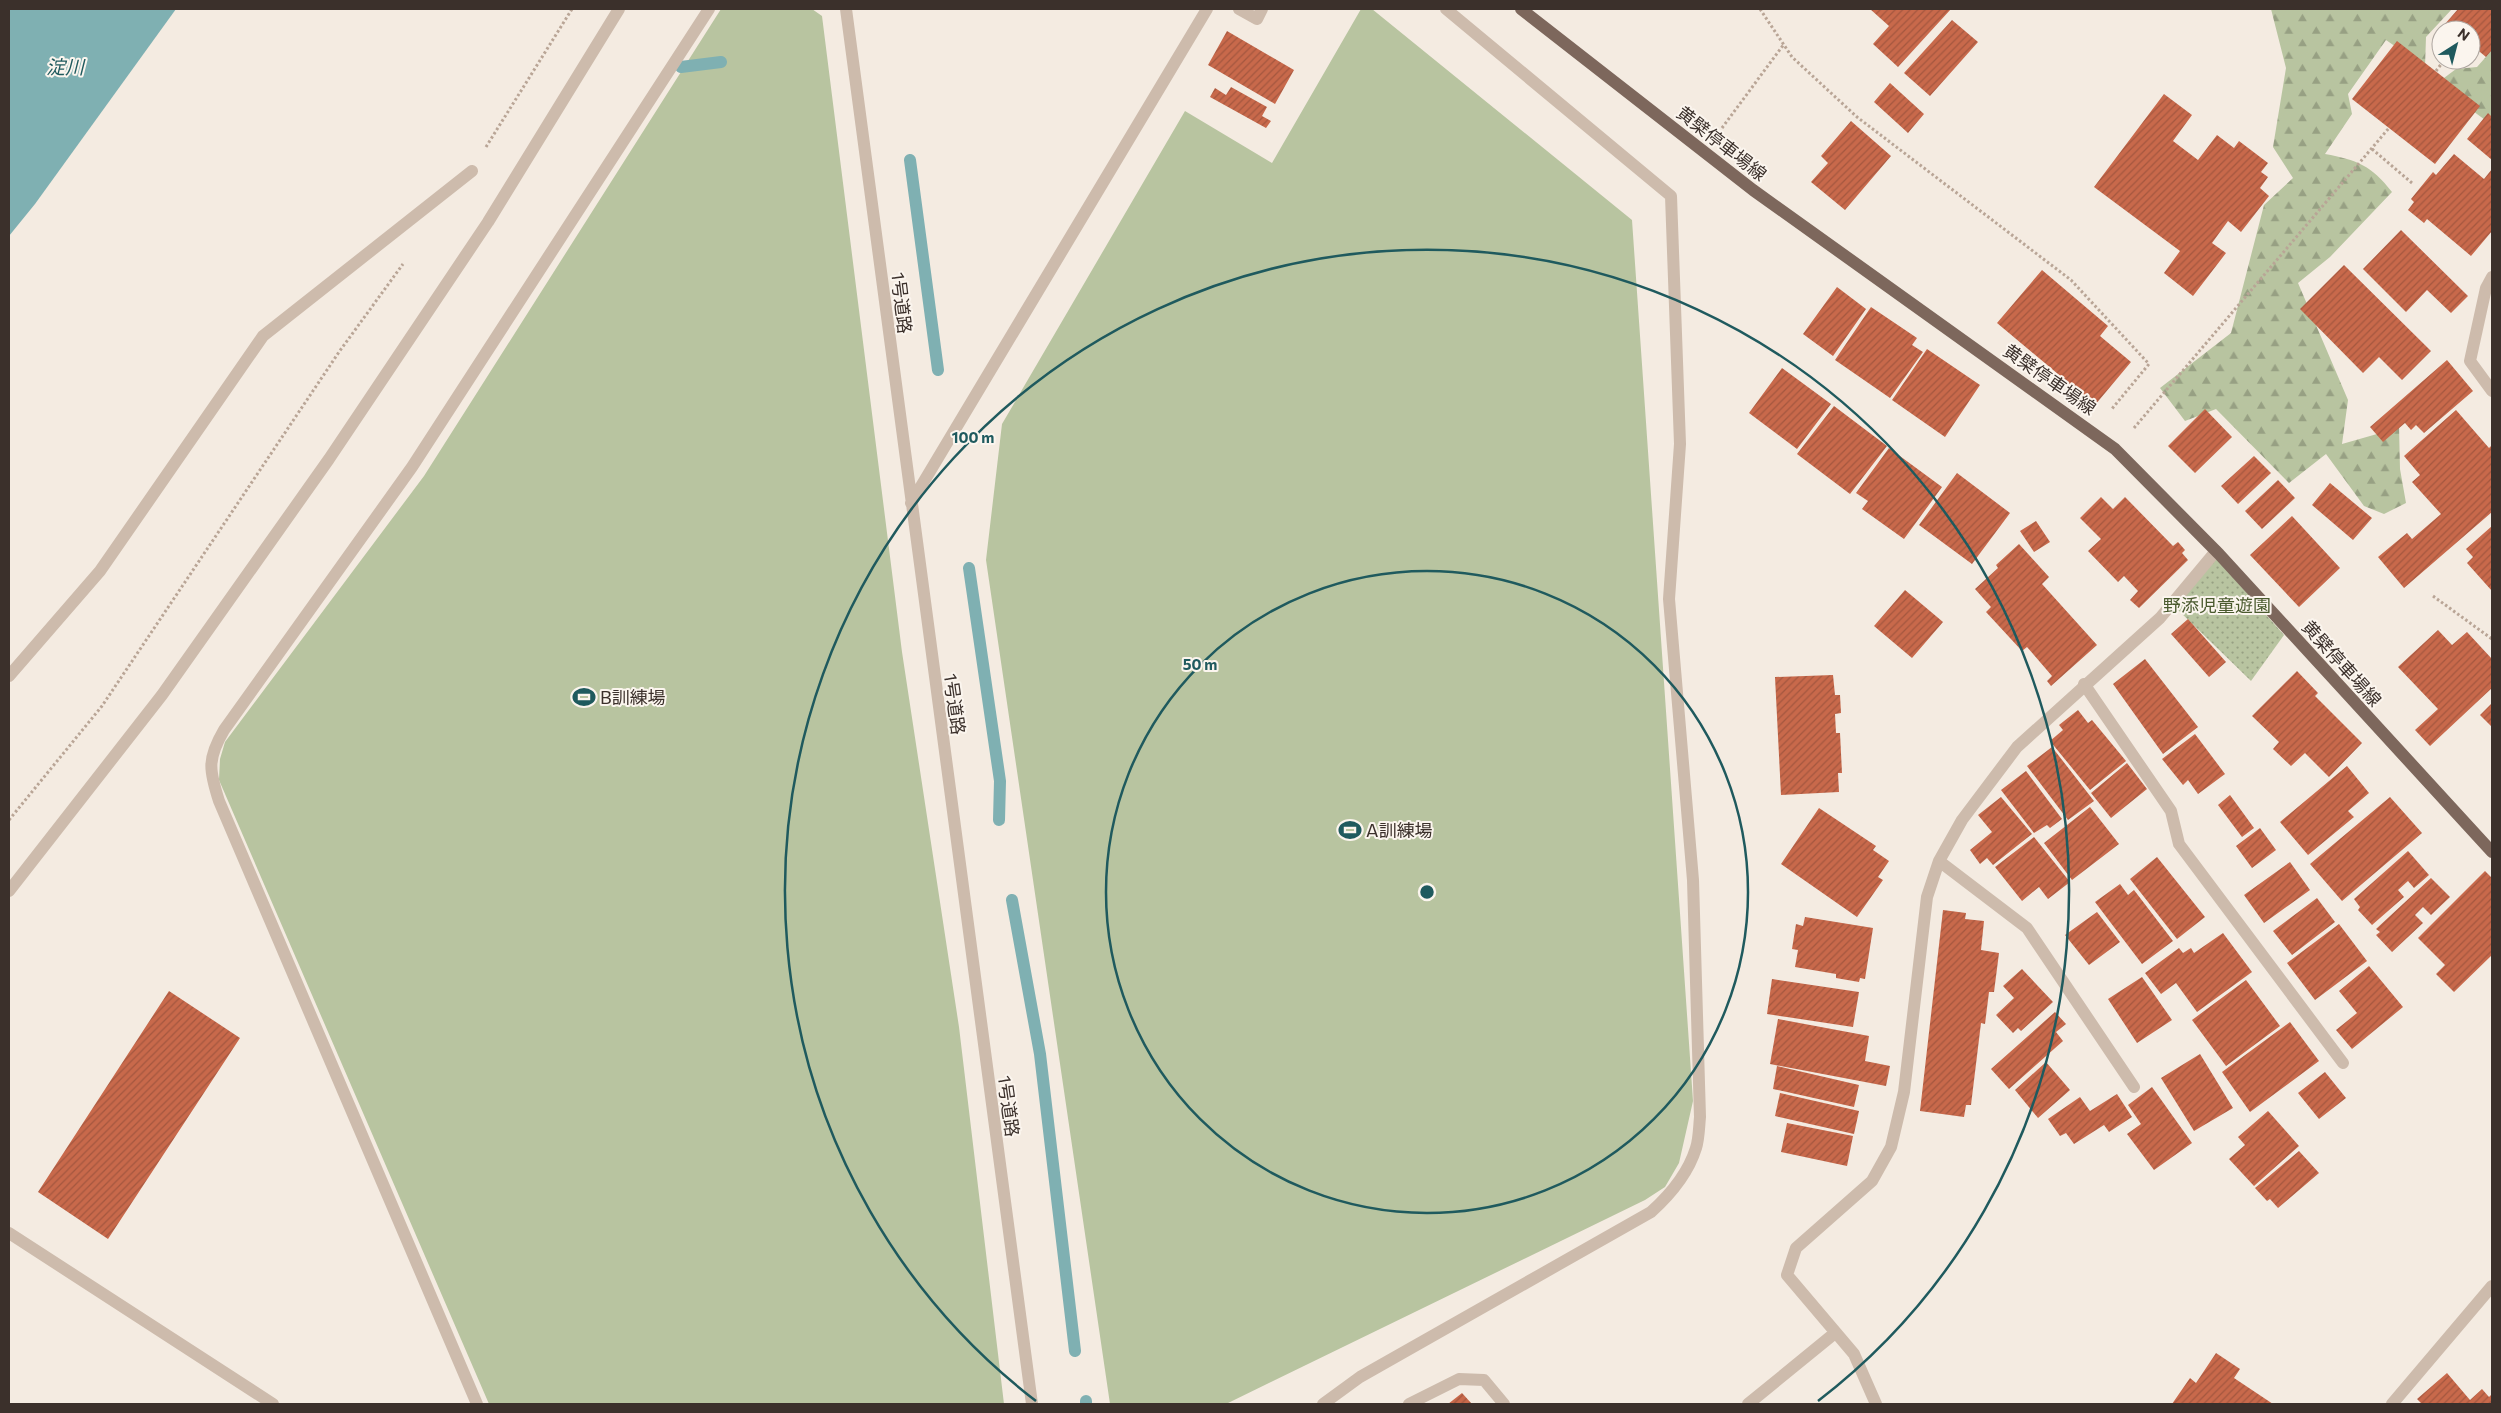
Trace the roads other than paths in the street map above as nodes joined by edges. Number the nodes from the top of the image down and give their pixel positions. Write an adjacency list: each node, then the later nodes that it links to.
1 (619, 9): 18 (street)
2 (709, 9): 26 (street)
3 (846, 9): 12 (street, 1号道路)
4 (1207, 9): 12 (street)
5 (1239, 9): 6 (street)
6 (1262, 9)
7 (1446, 9): 28 (street)
8 (1521, 9): 13 (main road, 黄檗停車場線)
9 (472, 171): 14 (street)
10 (2492, 277): 11 (street)
11 (2492, 391)
12 (911, 504): 27 (street, 1号道路)
13 (2216, 551): 15 (street); 16 (main road, 黄檗停車場線)
14 (9, 676)
15 (2084, 684): 17 (street); 19 (street)
16 (2492, 852)
17 (1938, 860): 20 (street); 23 (street)
18 (9, 891)
19 (2343, 1063)
20 (2134, 1087)
21 (9, 1233): 25 (street)
22 (2492, 1286): 32 (street)
23 (1835, 1333): 24 (street); 31 (street)
24 (1754, 1403)
25 (273, 1404)
26 (478, 1404)
27 (1032, 1404)
28 (1323, 1404)
29 (1409, 1404): 30 (street)
30 (1504, 1404)
31 (1876, 1404)
32 (2392, 1404)

